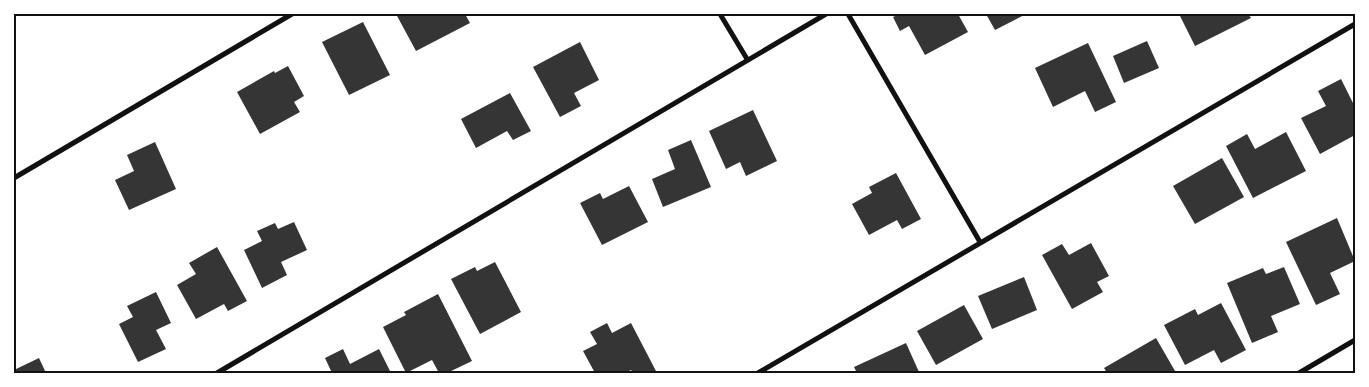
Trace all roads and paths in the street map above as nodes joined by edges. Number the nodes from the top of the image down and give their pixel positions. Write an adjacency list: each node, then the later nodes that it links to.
1 (292, 14): 7 (street)
2 (720, 14): 6 (street)
3 (826, 14): 6 (street)
4 (848, 14): 8 (street)
5 (1355, 24): 8 (street)
6 (747, 59): 10 (street)
7 (14, 178)
8 (980, 242): 11 (street)
9 (1355, 340): 12 (street)
10 (217, 373)
11 (758, 373)
12 (1299, 373)

